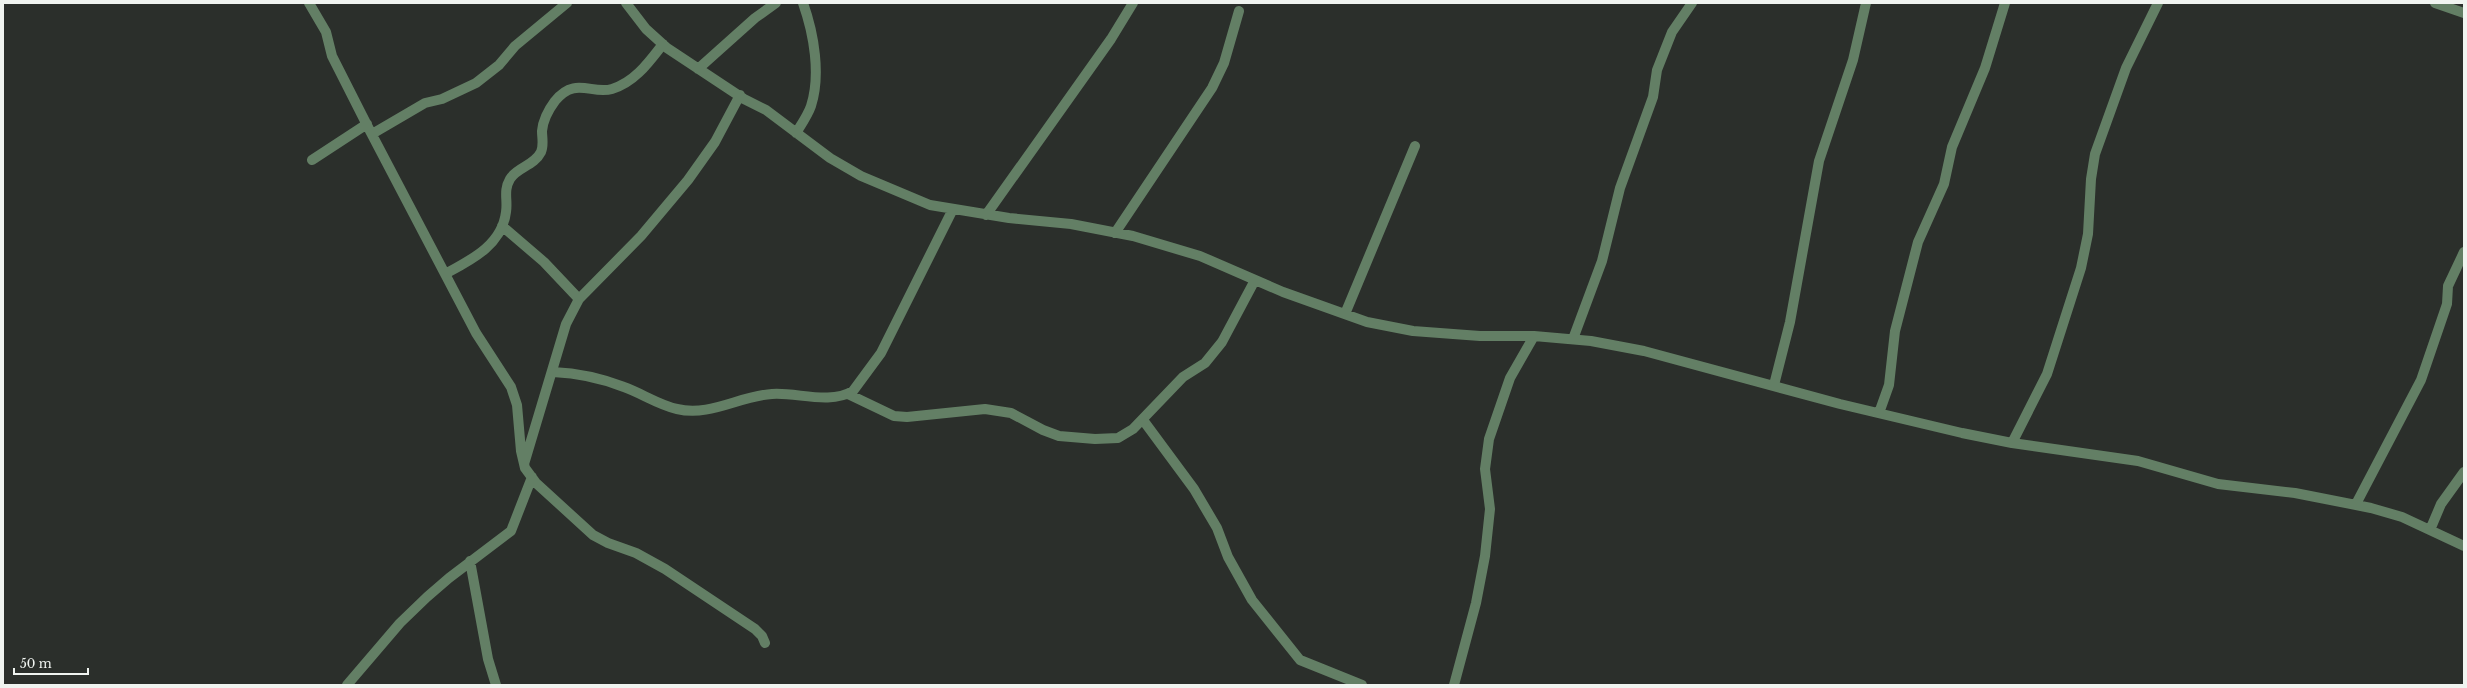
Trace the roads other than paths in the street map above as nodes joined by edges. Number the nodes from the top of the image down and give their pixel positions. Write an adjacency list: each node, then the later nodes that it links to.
1 (309, 3): 17 (street)
2 (567, 3): 19 (street)
3 (626, 3): 14 (street)
4 (776, 3): 15 (street)
5 (803, 3): 18 (street)
6 (1133, 3): 23 (street)
7 (1692, 3): 33 (street)
8 (1866, 3): 35 (street)
9 (2005, 3): 37 (street)
10 (2158, 3): 39 (street)
11 (2435, 3): 13 (street)
12 (1239, 11): 25 (street)
13 (2464, 13)
14 (663, 44): 15 (street); 24 (street)
15 (698, 69): 16 (street)
16 (740, 95): 18 (street); 30 (street)
17 (367, 124): 19 (street); 21 (street)
18 (796, 133): 22 (street)
19 (372, 134): 28 (street)
20 (1415, 146): 31 (street)
21 (312, 160)
22 (953, 209): 23 (street); 36 (street)
23 (986, 215): 25 (street)
24 (502, 226): 28 (street); 30 (street)
25 (1115, 233): 29 (street)
26 (2464, 252): 27 (street)
27 (2460, 272): 43 (street)
28 (445, 274): 40 (street)
29 (1255, 280): 31 (street); 38 (street)
30 (579, 299): 34 (street)
31 (1345, 314): 32 (street)
32 (1534, 336): 33 (street); 51 (street)
33 (1573, 339): 35 (street)
34 (553, 372): 36 (street); 40 (street)
35 (1774, 385): 37 (street)
36 (848, 394): 38 (street)
37 (1879, 413): 39 (street)
38 (1142, 420): 50 (street)
39 (2012, 444): 43 (street)
40 (524, 464): 42 (street)
41 (2464, 472): 44 (street)
42 (532, 477): 46 (street); 47 (street)
43 (2356, 504): 44 (street)
44 (2430, 530): 45 (street)
45 (2464, 546)
46 (470, 561): 48 (street); 49 (street)
47 (765, 643)
48 (347, 685)
49 (496, 685)
50 (1362, 685)
51 (1454, 685)

